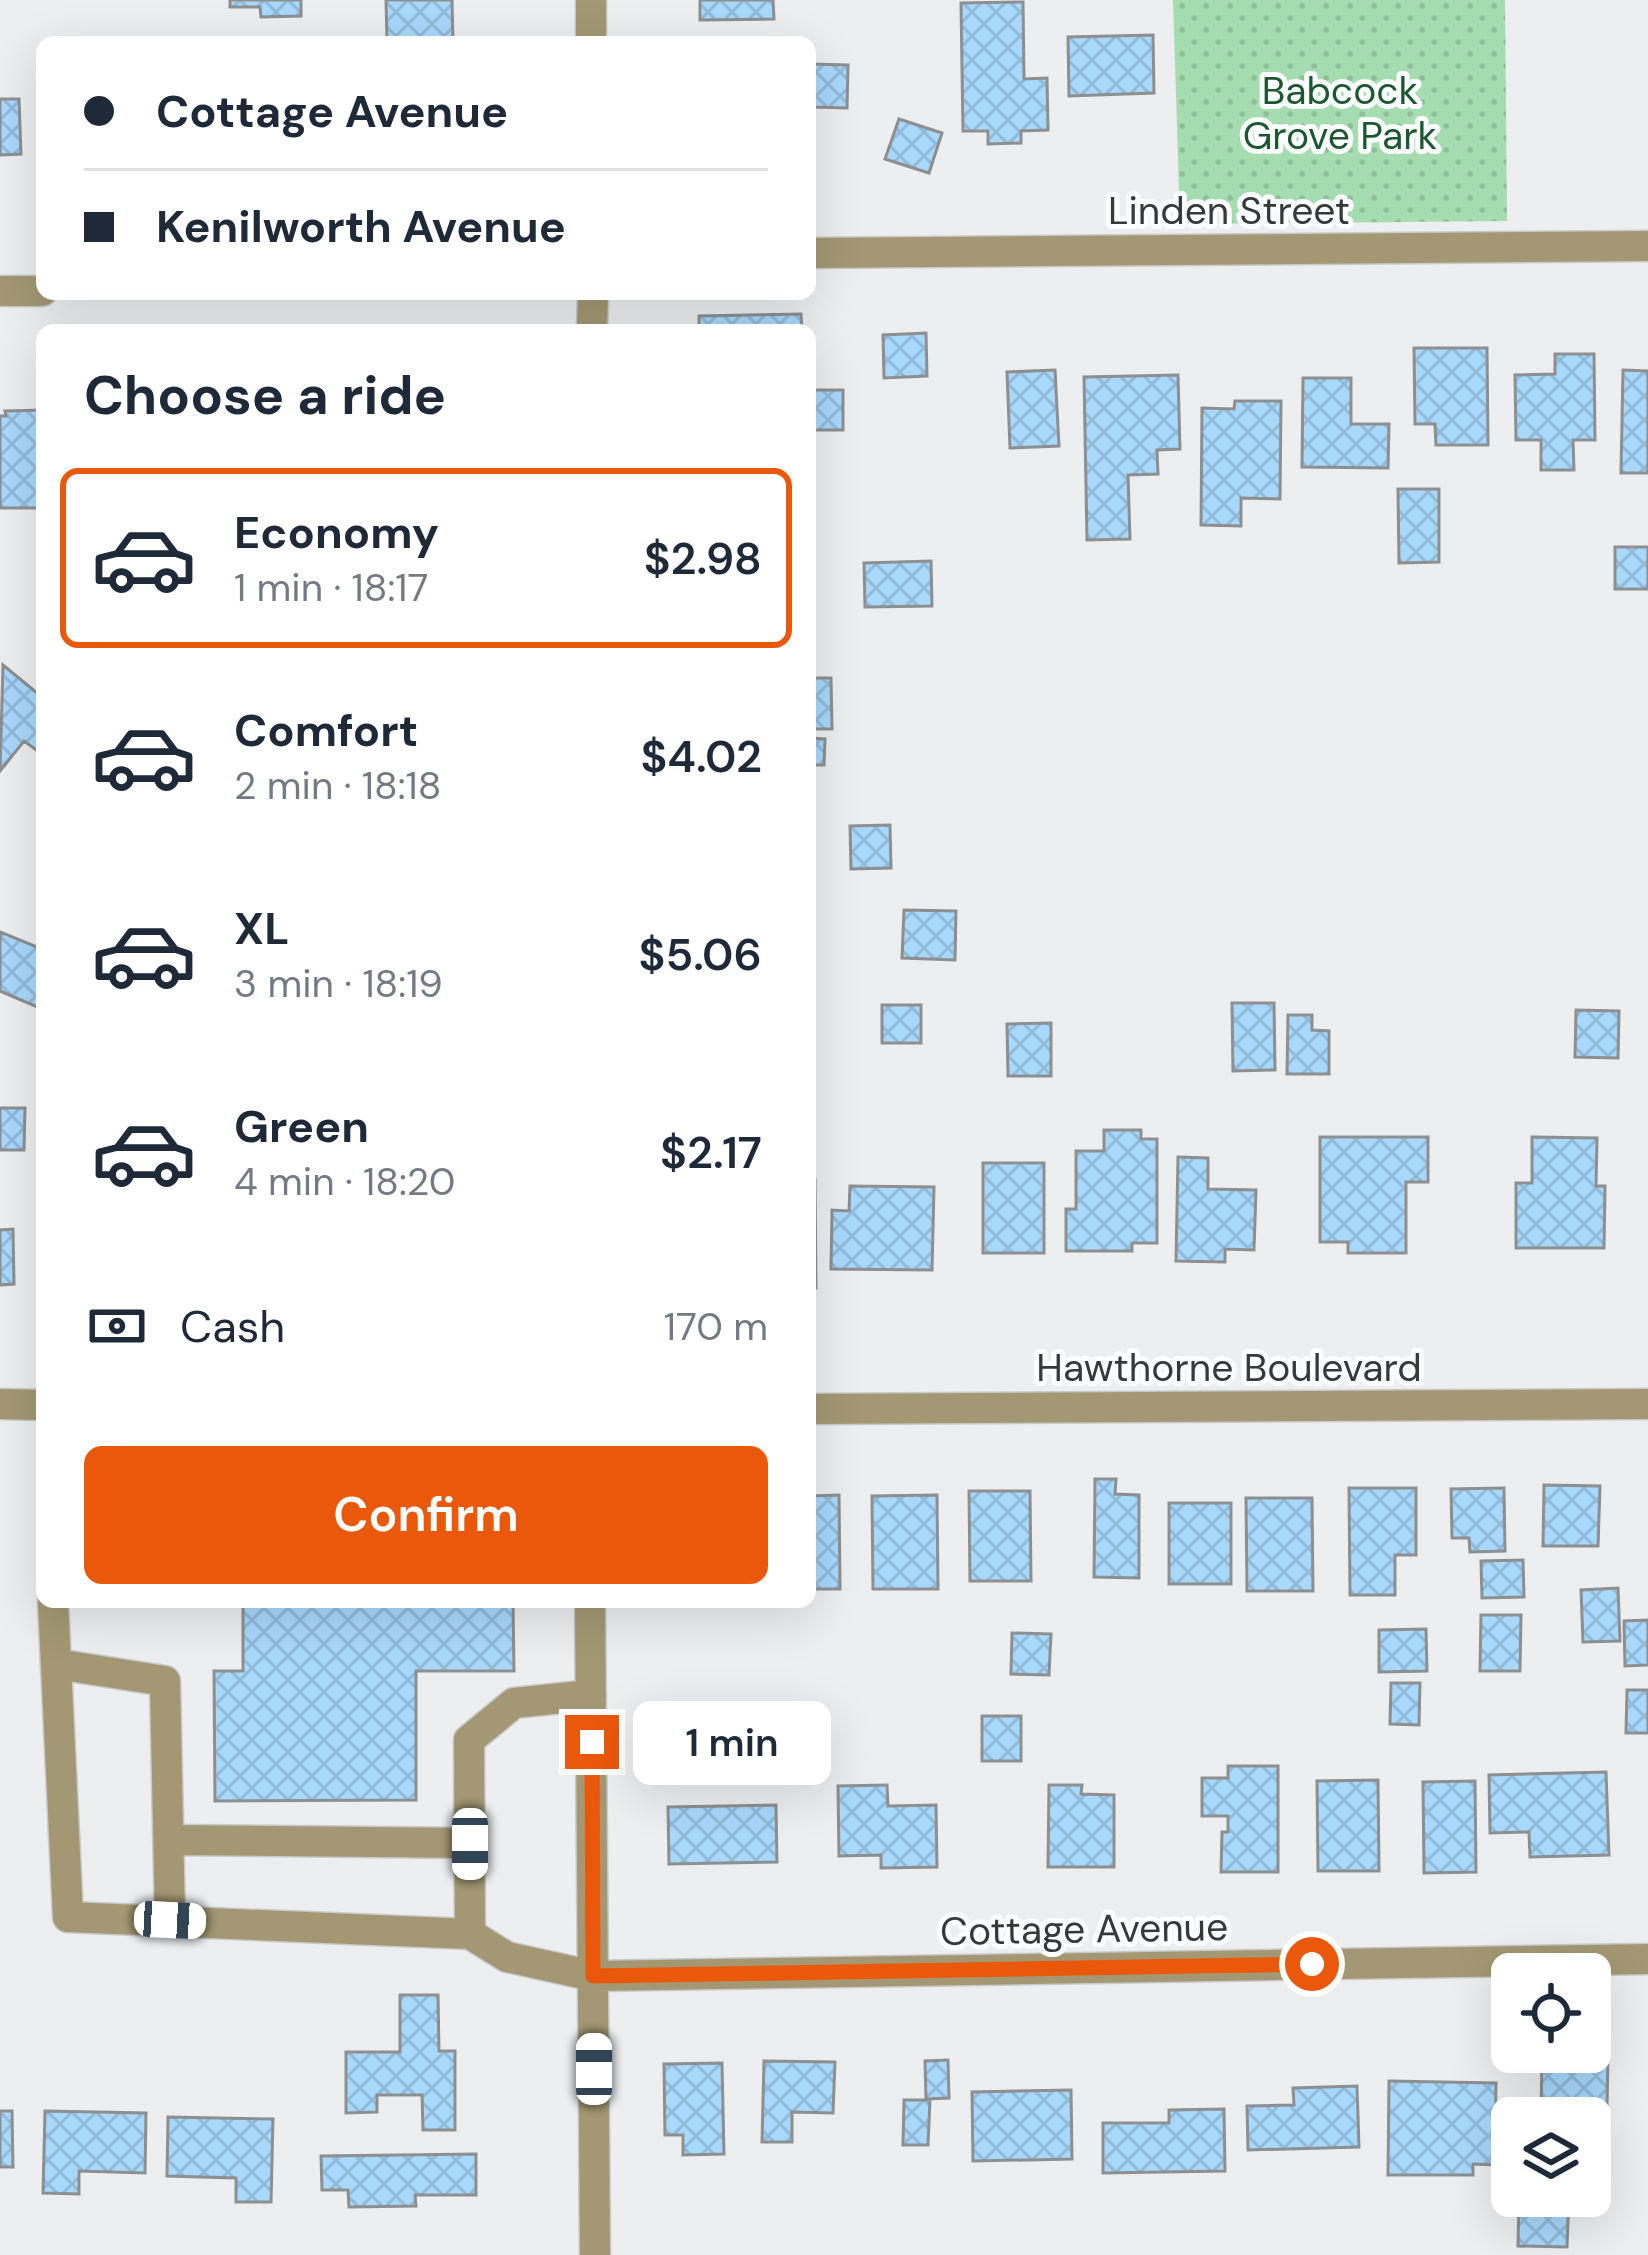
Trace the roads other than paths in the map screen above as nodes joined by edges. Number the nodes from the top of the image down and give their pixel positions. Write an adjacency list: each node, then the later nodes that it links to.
1 (591, 0): 2 (street)
2 (591, 36)
3 (1648, 245): 4 (street, Linden Street)
4 (816, 253)
5 (0, 291): 6 (street)
6 (36, 291)
7 (0, 1404): 9 (street)
8 (1648, 1404): 10 (street, Hawthorne Boulevard)
9 (36, 1405)
10 (816, 1408)
11 (52, 1608): 13 (street)
12 (590, 1608): 14 (street)
13 (56, 1664): 15 (street); 17 (street)
14 (591, 1695): 16 (street); 20 (street)
15 (169, 1840): 16 (street); 17 (street)
16 (470, 1844): 18 (street)
17 (170, 1920): 18 (street)
18 (470, 1934): 20 (street, Cottage Avenue)
19 (1648, 1959): 20 (street, Cottage Avenue)
20 (593, 1976): 21 (street)
21 (595, 2255)

